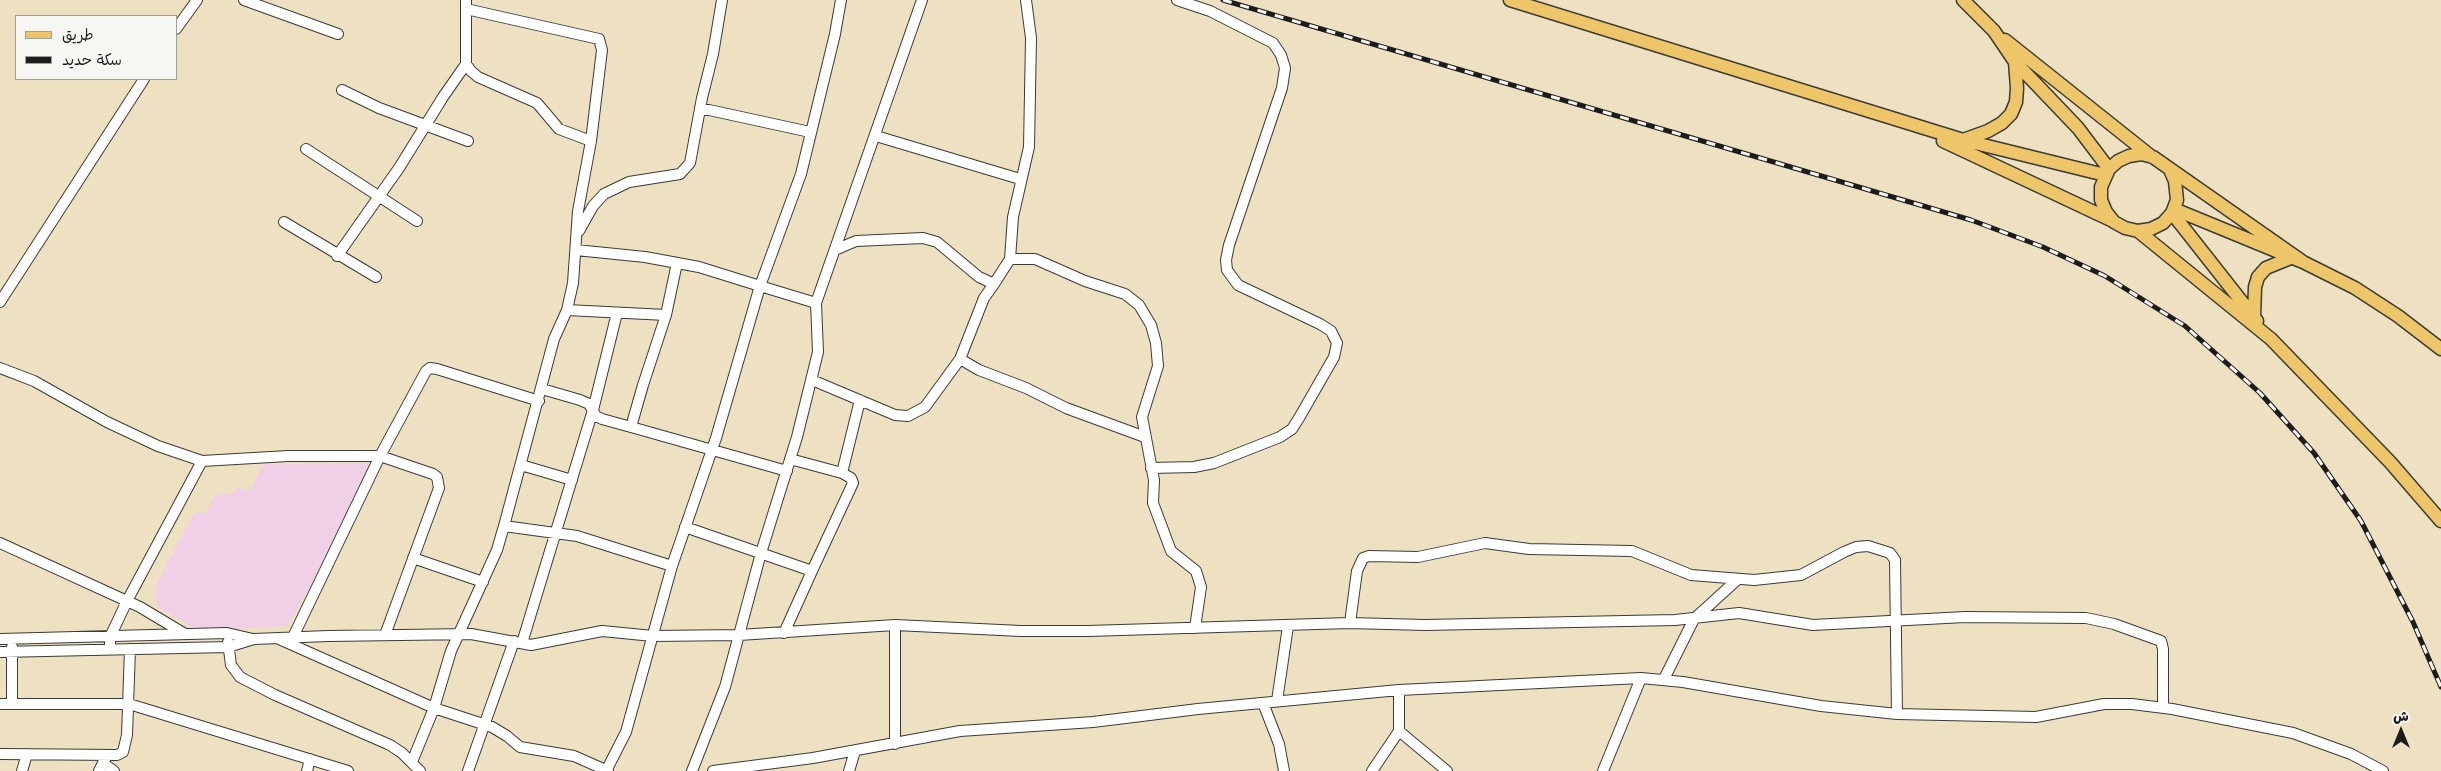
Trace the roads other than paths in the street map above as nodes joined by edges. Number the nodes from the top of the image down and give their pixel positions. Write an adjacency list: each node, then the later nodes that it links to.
1 (197, 0): 11 (street)
2 (244, 0): 13 (street)
3 (722, 0): 18 (street)
4 (841, 0): 21 (street)
5 (922, 0): 22 (street)
6 (1026, 0): 30 (street)
7 (1177, 0): 69 (street)
8 (1510, 0): 19 (main road)
9 (1963, 0): 12 (main road)
10 (466, 4): 15 (street); 25 (street)
11 (178, 26)
12 (1994, 31): 14 (main road); 27 (main road)
13 (338, 34)
14 (2015, 62): 23 (main road); 28 (main road)
15 (466, 64): 20 (street); 25 (street)
16 (143, 80): 47 (street)
17 (342, 90): 20 (street)
18 (700, 108): 21 (street); 37 (street)
19 (1903, 121): 23 (main road); 35 (main road)
20 (425, 125): 24 (street); 31 (street)
21 (810, 132): 46 (street)
22 (876, 136): 30 (street); 39 (street)
23 (1963, 140): 28 (main road)
24 (468, 141)
25 (591, 141): 37 (street)
26 (306, 149): 31 (street)
27 (2153, 157): 28 (main road); 29 (main road)
28 (2107, 172): 35 (main road)
29 (2171, 172): 32 (main road); 42 (main road)
30 (1020, 180): 41 (street)
31 (379, 196): 33 (street); 40 (street)
32 (2173, 211): 36 (main road); 42 (main road); 52 (main road)
33 (417, 221)
34 (284, 222): 40 (street)
35 (2114, 222): 36 (main road)
36 (2138, 231): 53 (main road)
37 (577, 234): 38 (street)
38 (576, 250): 43 (street); 49 (street)
39 (835, 250): 45 (street); 48 (street)
40 (337, 256): 44 (street)
41 (1010, 259): 45 (street); 63 (street)
42 (2298, 260): 52 (main road); 54 (main road)
43 (677, 263): 46 (street); 51 (street)
44 (376, 277)
45 (994, 284): 55 (street)
46 (760, 286): 48 (street); 64 (street)
47 (0, 302)
48 (816, 303): 57 (street)
49 (566, 310): 50 (street); 58 (street)
50 (618, 313): 51 (street); 61 (street)
51 (666, 315): 62 (street)
52 (2254, 318): 53 (main road)
53 (2271, 339): 73 (main road)
54 (2441, 349)
55 (960, 359): 59 (street); 63 (street)
56 (0, 368): 67 (street)
57 (812, 380): 59 (street); 66 (street)
58 (542, 389): 60 (street); 61 (street)
59 (860, 400): 71 (street)
60 (539, 401): 65 (street); 68 (street)
61 (593, 410): 62 (street); 72 (street)
62 (631, 427): 64 (street)
63 (1144, 437): 69 (street)
64 (712, 450): 70 (street); 75 (street)
65 (380, 456): 67 (street); 79 (street); 99 (street)
66 (790, 459): 70 (street); 71 (street)
67 (202, 461): 84 (street)
68 (521, 465): 72 (street); 74 (street)
69 (1151, 468): 90 (street)
70 (787, 471): 78 (street)
71 (842, 473): 81 (street)
72 (572, 480): 76 (street)
73 (2441, 521)
74 (504, 526): 76 (street); 83 (street)
75 (686, 527): 78 (street); 80 (street)
76 (554, 532): 80 (street); 104 (street)
77 (0, 543): 84 (street)
78 (761, 553): 81 (street); 96 (street)
79 (413, 558): 83 (street); 94 (street)
80 (672, 566): 97 (street)
81 (812, 571): 92 (street)
82 (1738, 579): 85 (street); 86 (street); 87 (street)
83 (483, 582): 95 (street)
84 (127, 601): 93 (street); 98 (street)
85 (1694, 619): 86 (street); 87 (street); 111 (street)
86 (1896, 620): 118 (street); 120 (street)
87 (1350, 623): 89 (street)
88 (895, 625): 90 (street); 92 (street); 123 (street)
89 (1288, 626): 90 (street); 113 (street)
90 (1195, 628)
91 (228, 633): 93 (street); 103 (street); 105 (street)
92 (784, 633): 96 (street)
93 (186, 635): 98 (street)
94 (384, 635): 95 (street); 99 (street)
95 (459, 635): 104 (street); 119 (street)
96 (739, 635): 97 (street); 136 (street)
97 (652, 636): 104 (street); 135 (street)
98 (110, 637): 102 (street); 107 (street)
99 (293, 637): 100 (street)
100 (276, 638): 103 (street); 119 (street)
101 (0, 639): 102 (street)
102 (12, 639): 109 (street)
103 (254, 639): 105 (street)
104 (518, 642): 121 (street)
105 (228, 647): 106 (street); 129 (street)
106 (130, 649): 107 (street); 117 (street)
107 (110, 650): 109 (street)
108 (0, 652): 109 (street)
109 (12, 652): 116 (street)
110 (1641, 678): 111 (street); 112 (street); 142 (street)
111 (1664, 679): 120 (street)
112 (1399, 690): 113 (street); 122 (street)
113 (1277, 701): 114 (street)
114 (1263, 703): 123 (street); 139 (street)
115 (0, 704): 116 (street)
116 (12, 704): 117 (street)
117 (129, 704): 127 (street); 128 (street)
118 (2163, 707): 120 (street); 143 (street)
119 (434, 708): 121 (street); 129 (street)
120 (1897, 714)
121 (486, 725): 134 (street); 135 (street)
122 (1399, 730): 140 (street); 141 (street)
123 (895, 744): 124 (street)
124 (855, 750): 137 (street); 138 (street)
125 (0, 754): 126 (street)
126 (27, 754): 128 (street); 130 (street)
127 (310, 759): 132 (street); 133 (street)
128 (103, 763): 131 (street)
129 (416, 768)
130 (22, 771)
131 (114, 771)
132 (307, 771)
133 (348, 771)
134 (468, 771)
135 (607, 771)
136 (692, 771)
137 (713, 771)
138 (849, 771)
139 (1284, 771)
140 (1372, 771)
141 (1447, 771)
142 (1603, 771)
143 (2383, 771)

